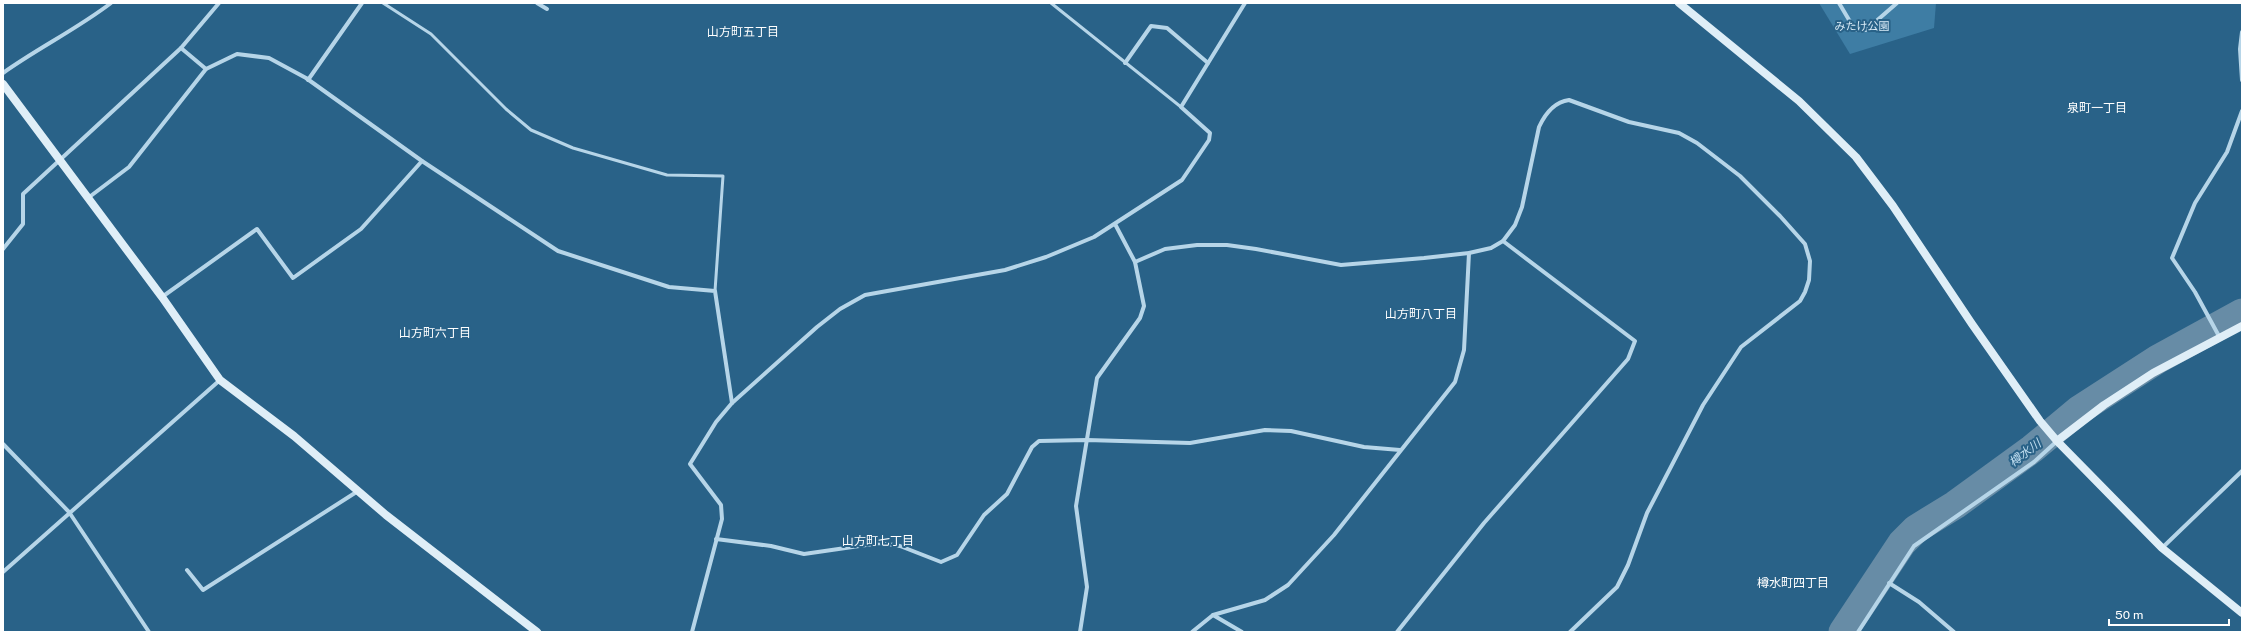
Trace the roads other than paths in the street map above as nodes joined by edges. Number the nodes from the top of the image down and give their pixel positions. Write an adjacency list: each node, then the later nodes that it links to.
1 (111, 3): 17 (street)
2 (219, 3): 13 (street)
3 (362, 3): 18 (street)
4 (383, 3): 31 (lane)
5 (537, 3): 11 (street)
6 (1051, 3): 14 (lane)
7 (1245, 3): 15 (street)
8 (1679, 3): 38 (street)
9 (1839, 3): 10 (street)
10 (1897, 3)
11 (547, 9)
12 (2242, 32): 19 (street)
13 (181, 48): 16 (street); 23 (street)
14 (1125, 63): 15 (street); 21 (lane)
15 (1208, 63): 21 (street)
16 (206, 69): 18 (street); 25 (street)
17 (3, 73)
18 (308, 80): 24 (street)
19 (2242, 80)
20 (3, 84): 23 (street)
21 (1181, 107): 26 (street)
22 (2242, 111): 34 (street)
23 (59, 160): 25 (street); 28 (street)
24 (422, 161): 31 (street); 32 (street)
25 (88, 198): 32 (street)
26 (1115, 224): 30 (street); 36 (street)
27 (1503, 241): 29 (street); 57 (street); 58 (street)
28 (3, 249)
29 (1469, 253): 30 (street); 40 (street)
30 (1135, 262): 37 (street)
31 (715, 291): 36 (street)
32 (162, 297): 35 (street)
33 (2242, 326): 34 (street)
34 (2220, 338): 38 (street)
35 (220, 380): 42 (street); 43 (street)
36 (732, 403): 44 (street)
37 (1087, 440): 40 (street); 44 (street); 54 (street)
38 (2057, 441): 45 (street); 48 (street)
39 (3, 444): 43 (street)
40 (1400, 450): 50 (street)
41 (2242, 471): 45 (street)
42 (358, 490): 46 (street); 52 (street)
43 (69, 512): 47 (street); 51 (street)
44 (716, 539): 53 (street)
45 (2162, 548): 49 (street)
46 (187, 570)
47 (3, 572)
48 (1889, 583): 59 (street); 60 (street)
49 (2242, 613)
50 (1213, 615): 55 (street); 56 (street)
51 (149, 632)
52 (537, 632)
53 (692, 632)
54 (1080, 632)
55 (1192, 632)
56 (1242, 632)
57 (1397, 632)
58 (1570, 632)
59 (1858, 632)
60 (1954, 632)

